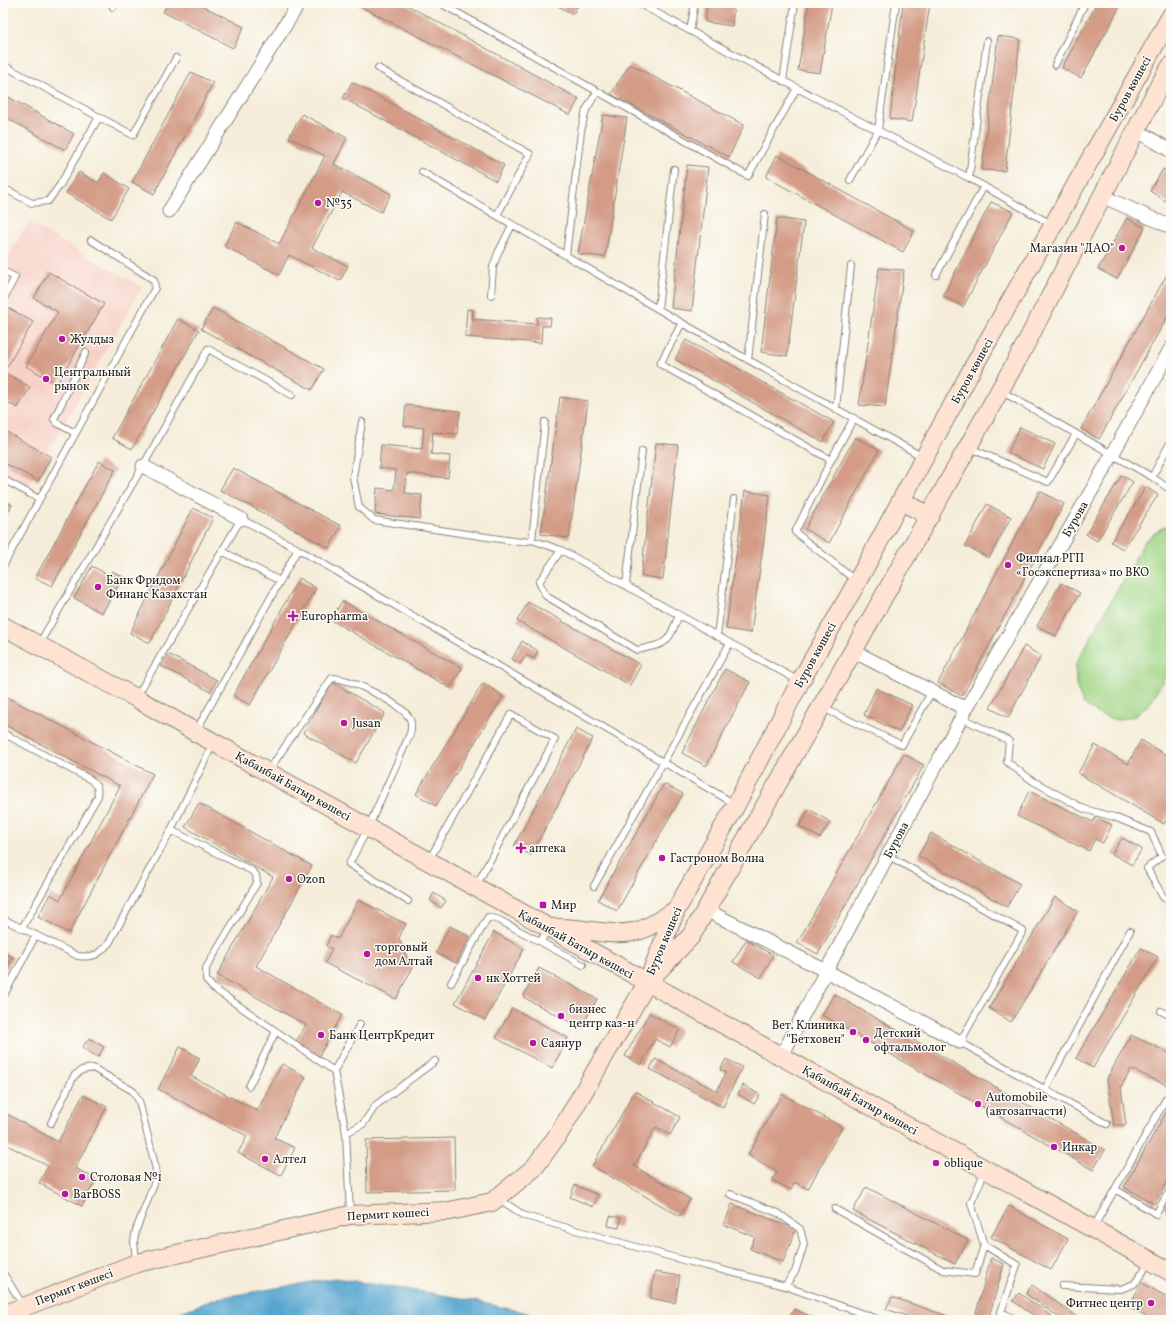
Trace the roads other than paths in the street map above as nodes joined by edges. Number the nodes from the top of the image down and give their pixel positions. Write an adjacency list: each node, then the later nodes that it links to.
1 (299, 3): 30 (street)
2 (440, 3): 18 (lane)
3 (638, 3): 9 (lane)
4 (695, 3): 9 (lane)
5 (795, 3): 16 (lane)
6 (896, 3): 20 (lane)
7 (1085, 3): 13 (lane)
8 (1171, 16): 34 (main road, Буров көшесі)
9 (690, 31): 16 (lane)
10 (986, 40): 25 (lane)
11 (176, 58): 19 (lane)
12 (3, 65): 19 (lane)
13 (1055, 65)
14 (1171, 66): 21 (main road, Буров көшесі)
15 (378, 68): 32 (lane)
16 (783, 81): 17 (lane)
17 (797, 88): 18 (lane); 20 (lane)
18 (598, 92): 37 (lane)
19 (99, 117): 28 (lane)
20 (878, 130): 25 (lane); 26 (lane)
21 (1136, 130): 22 (street); 29 (main road, Буров көшесі)
22 (1171, 151)
23 (674, 169): 43 (lane)
24 (422, 172): 32 (lane)
25 (969, 178): 27 (lane)
26 (850, 180)
27 (984, 186): 34 (lane); 40 (lane)
28 (3, 188)
29 (1102, 196): 35 (street); 48 (main road, Буров көшесі)
30 (170, 211)
31 (765, 214): 47 (lane)
32 (497, 215): 33 (lane)
33 (512, 225): 37 (lane); 41 (lane)
34 (1054, 226): 60 (main road, Буров көшесі)
35 (1171, 227)
36 (91, 240): 54 (lane)
37 (566, 255): 43 (lane)
38 (851, 266): 50 (lane)
39 (3, 271): 42 (lane)
40 (936, 275)
41 (491, 295)
42 (3, 300)
43 (658, 309): 44 (lane)
44 (682, 323): 47 (lane); 61 (lane)
45 (1171, 348): 59 (street, Бурова)
46 (86, 352): 54 (lane)
47 (748, 360): 50 (lane)
48 (1000, 390): 55 (lane); 57 (main road, Буров көшесі)
49 (292, 395): 62 (lane)
50 (836, 409): 51 (lane)
51 (854, 418): 60 (lane); 61 (lane)
52 (362, 422): 71 (lane)
53 (545, 422): 71 (lane)
54 (75, 433): 66 (lane)
55 (1076, 434): 57 (lane); 59 (lane)
56 (1171, 441): 63 (lane)
57 (968, 447): 69 (main road, Буров көшесі)
58 (642, 451): 78 (lane)
59 (1112, 455): 63 (lane); 89 (street, Бурова)
60 (924, 457): 68 (main road, Буров көшесі)
61 (831, 460): 77 (lane)
62 (143, 466): 70 (street); 83 (lane)
63 (1152, 477): 65 (lane)
64 (3, 478): 66 (lane)
65 (1171, 490)
66 (39, 499): 75 (lane)
67 (734, 499): 81 (lane)
68 (901, 501): 69 (main road); 77 (main road, Буров көшесі)
69 (930, 516): 84 (main road, Буров көшесі)
70 (241, 520): 72 (lane); 74 (lane)
71 (532, 540): 73 (lane)
72 (298, 550): 76 (lane); 93 (lane)
73 (561, 550): 78 (lane); 79 (lane)
74 (222, 551): 76 (lane); 87 (lane)
75 (3, 566)
76 (280, 582): 90 (lane)
77 (857, 582): 85 (main road, Буров көшесі)
78 (626, 585): 79 (lane)
79 (679, 615): 81 (lane)
80 (3, 626): 83 (main road, Қабанбай Батыр көшесі)
81 (717, 636): 82 (lane)
82 (730, 643): 85 (lane); 93 (lane)
83 (38, 646): 87 (main road, Қабанбай Батыр көшесі)
84 (854, 651): 86 (street); 88 (main road, Буров көшесі)
85 (800, 682): 95 (main road, Буров көшесі)
86 (932, 691): 88 (lane); 89 (street)
87 (136, 698): 90 (main road, Қабанбай Батыр көшесі)
88 (821, 708): 105 (main road, Буров көшесі)
89 (964, 714): 98 (street, Бурова); 103 (lane)
90 (195, 732): 92 (main road, Қабанбай Батыр көшесі)
91 (3, 733): 107 (lane)
92 (214, 743): 94 (main road, Қабанбай Батыр көшесі); 97 (lane)
93 (663, 763): 95 (lane); 100 (lane)
94 (267, 772): 96 (main road, Қабанбай Батыр көшесі); 96 (lane)
95 (736, 805): 104 (main road, Буров көшесі)
96 (368, 828): 99 (main road, Қабанбай Батыр көшесі); 102 (lane)
97 (171, 830): 109 (lane); 119 (lane)
98 (887, 855): 112 (street, Бурова); 120 (lane)
99 (428, 862): 101 (main road, Қабанбай Батыр көшесі); 101 (lane)
100 (594, 886)
101 (475, 887): 110 (main road, Қабанбай Батыр көшесі)
102 (408, 902)
103 (1171, 902)
104 (676, 910): 110 (main road); 113 (main road, Буров көшесі)
105 (706, 910): 112 (street); 113 (main road, Буров көшесі)
106 (3, 919): 107 (lane)
107 (22, 928): 109 (lane)
108 (1130, 931): 125 (lane)
109 (36, 935): 115 (lane)
110 (544, 935): 111 (lane); 113 (main road, Қабанбай Батыр көшесі); 114 (lane)
111 (584, 965)
112 (826, 971): 120 (street); 121 (street, Бурова)
113 (647, 983): 121 (main road, Қабанбай Батыр көшесі); 134 (main road, Пермит көшесі)
114 (451, 984)
115 (3, 997)
116 (1161, 1011): 117 (lane)
117 (1171, 1016)
118 (360, 1024): 123 (lane)
119 (276, 1031): 123 (lane); 124 (lane)
120 (960, 1042): 125 (lane)
121 (781, 1057): 130 (main road, Қабанбай Батыр көшесі)
122 (435, 1061): 129 (lane)
123 (334, 1071): 129 (lane)
124 (249, 1086)
125 (1045, 1089): 128 (lane)
126 (1171, 1102): 132 (lane)
127 (51, 1123): 140 (lane)
128 (1107, 1124)
129 (346, 1134): 136 (lane)
130 (985, 1170): 137 (main road, Қабанбай Батыр көшесі); 138 (lane)
131 (1171, 1188): 132 (lane)
132 (1115, 1189): 137 (lane)
133 (730, 1194): 143 (lane)
134 (498, 1198): 136 (main road, Пермит көшесі); 143 (lane)
135 (835, 1209): 138 (lane)
136 (350, 1215): 140 (main road, Пермит көшесі)
137 (1092, 1229): 139 (main road, Қабанбай Батыр көшесі)
138 (984, 1245): 148 (lane)
139 (1149, 1260): 141 (main road, Қабанбай Батыр көшесі); 144 (lane)
140 (137, 1263): 145 (main road, Пермит көшесі)
141 (1171, 1272)
142 (3, 1273): 145 (lane)
143 (785, 1286): 147 (lane)
144 (1062, 1286)
145 (24, 1306): 146 (main road, Пермит көшесі)
146 (3, 1315)
147 (880, 1320)
148 (1017, 1320)

